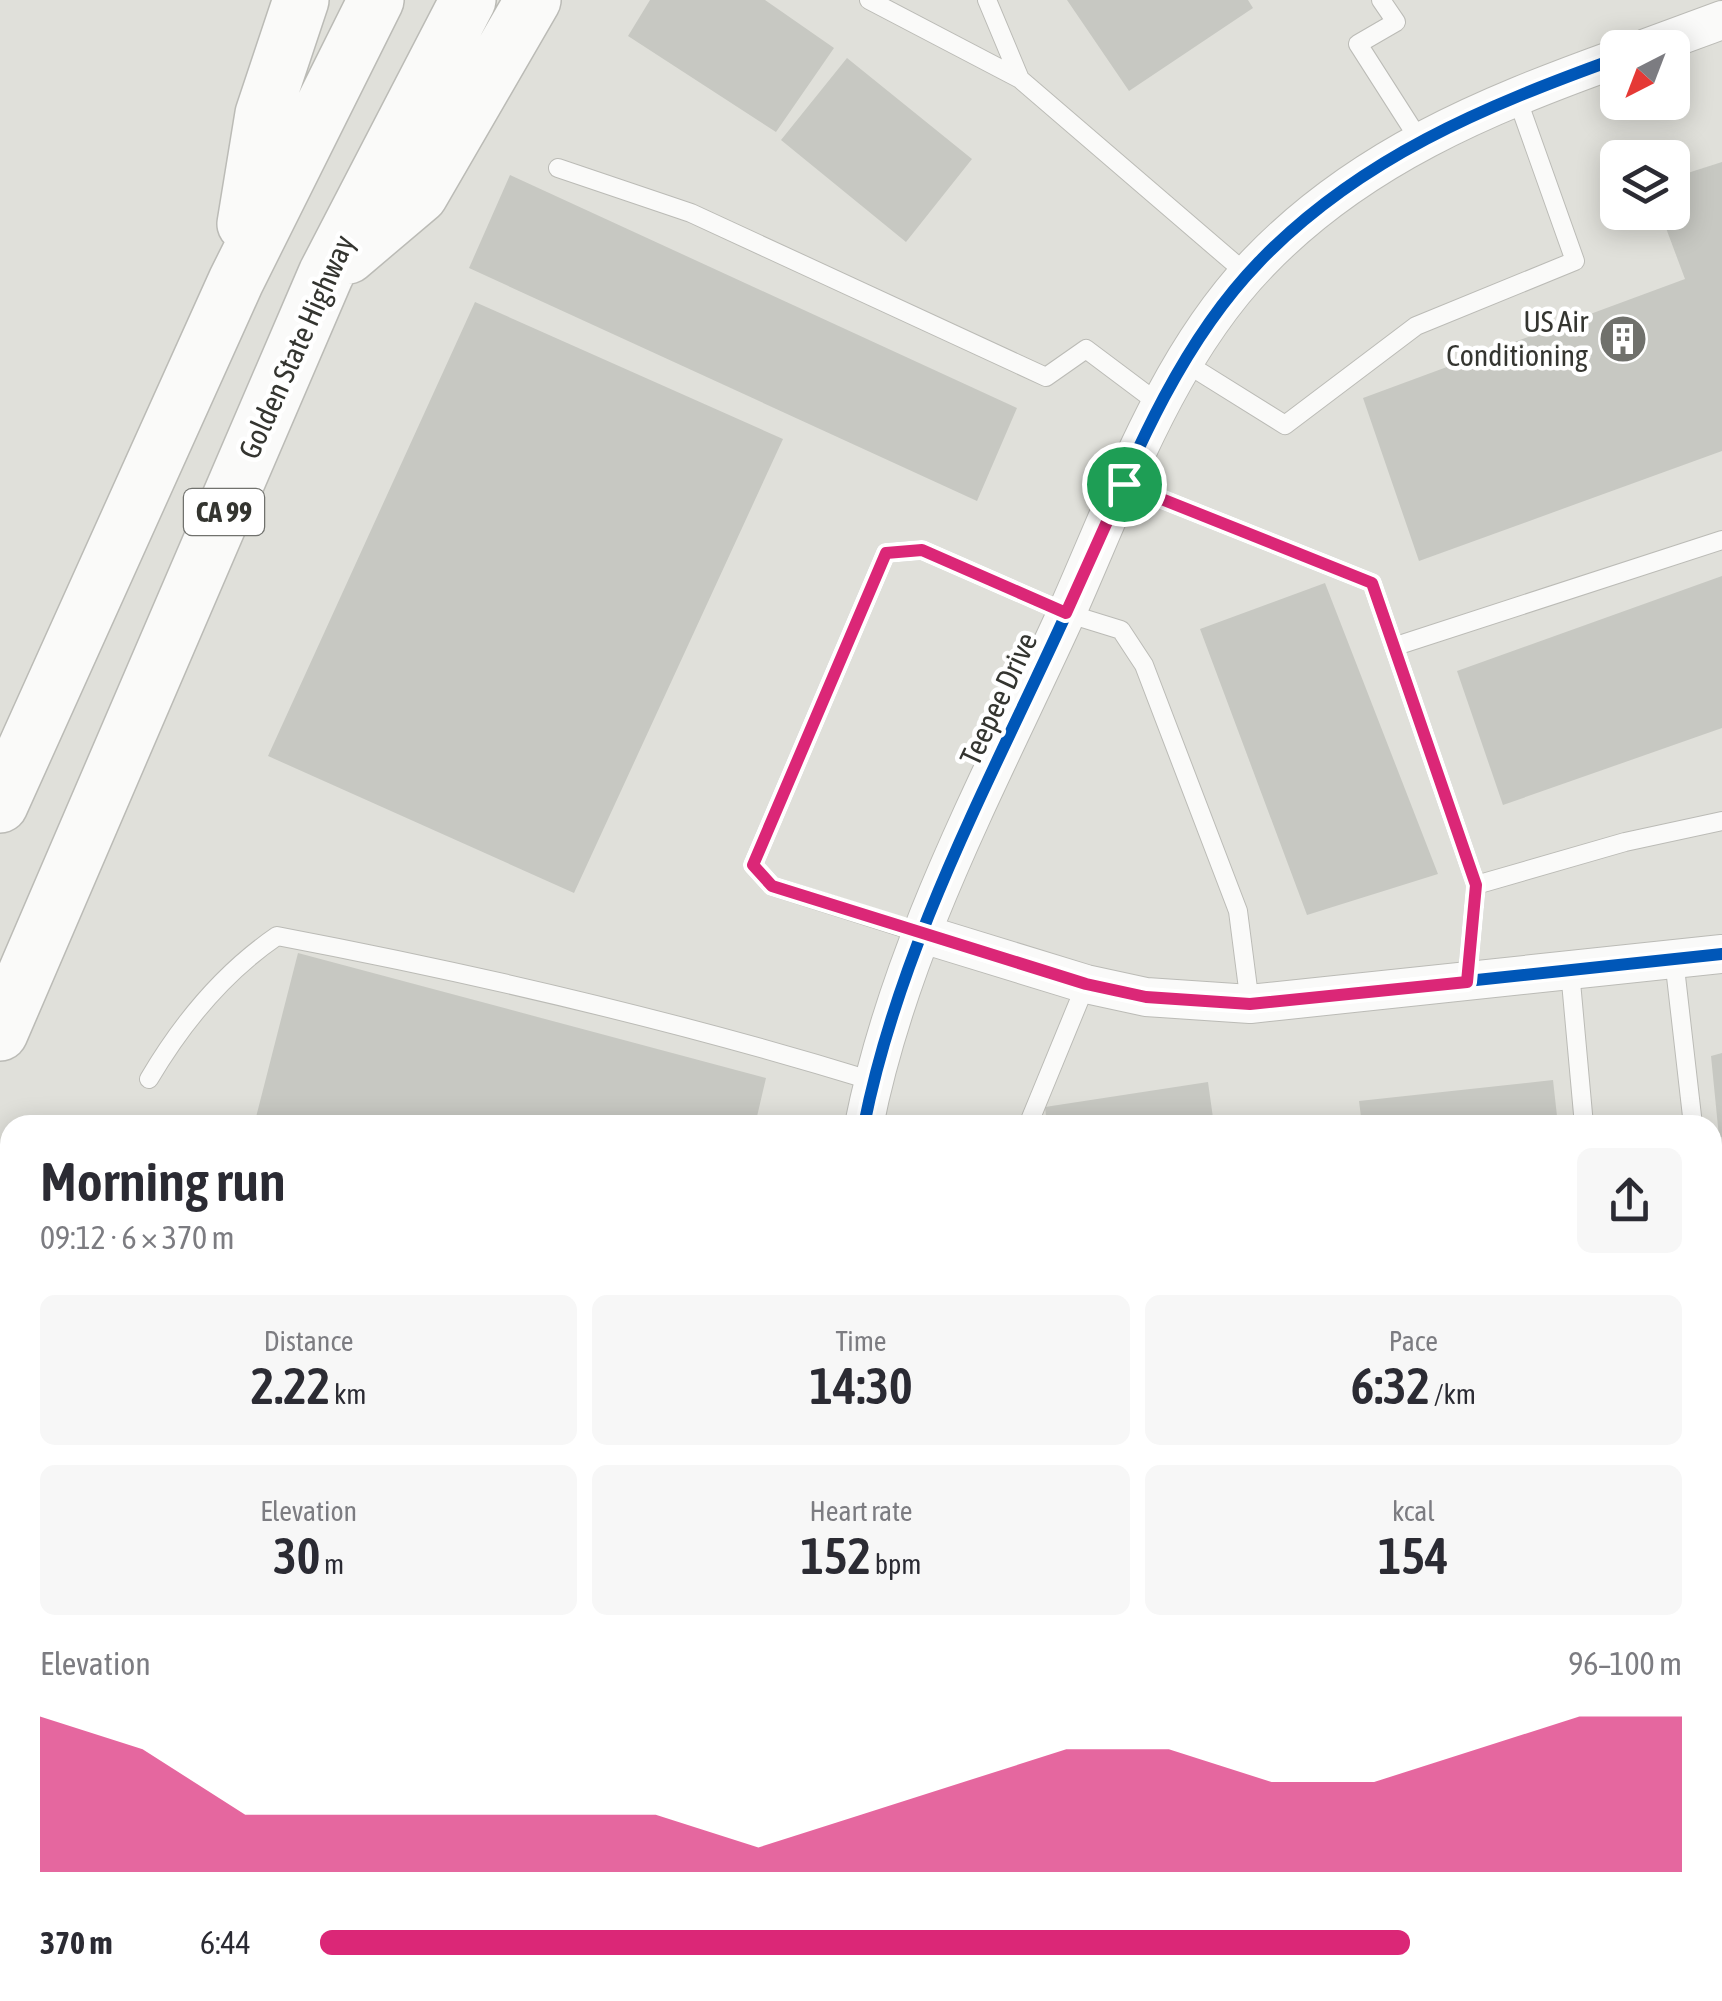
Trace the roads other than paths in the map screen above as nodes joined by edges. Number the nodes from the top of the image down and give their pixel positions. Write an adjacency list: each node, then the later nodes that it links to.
1 (301, 0): 17 (highway)
2 (376, 0): 17 (highway, CA 99)
3 (468, 0): 15 (highway, Golden State Highway / CA 99)
4 (533, 0): 15 (highway)
5 (869, 0): 11 (lane)
6 (987, 0): 11 (lane)
7 (1382, 0): 13 (lane)
8 (1722, 20): 9 (street)
9 (1690, 32)
10 (1600, 65): 12 (street, Teepee Drive)
11 (1020, 79): 16 (lane)
12 (1516, 95): 13 (street, Teepee Drive); 18 (lane)
13 (1420, 141): 16 (street, Teepee Drive)
14 (558, 168): 19 (lane)
15 (326, 274): 34 (highway, Golden State Highway / CA 99)
16 (1248, 275): 18 (street, Teepee Drive)
17 (236, 281): 24 (highway, CA 99)
18 (1184, 362): 19 (street, Teepee Drive)
19 (1162, 406): 20 (street, Teepee Drive)
20 (1124, 484): 22 (street, Teepee Drive); 23 (lane)
21 (1722, 540): 23 (lane)
22 (1066, 613): 27 (street, Teepee Drive); 27 (lane); 33 (lane)
23 (1396, 646): 26 (lane)
24 (0, 805)
25 (1722, 821): 26 (lane)
26 (1476, 885): 31 (lane)
27 (922, 934): 32 (street); 36 (street, Teepee Drive)
28 (1722, 954): 29 (street)
29 (1674, 959): 30 (street); 40 (lane)
30 (1570, 971): 31 (street); 39 (lane)
31 (1467, 982): 33 (street)
32 (1086, 984): 33 (street); 38 (lane)
33 (1250, 1004)
34 (0, 1033)
35 (149, 1079): 36 (lane)
36 (873, 1081): 37 (street, Teepee Drive)
37 (866, 1115)
38 (1032, 1115)
39 (1583, 1115)
40 (1692, 1115)

